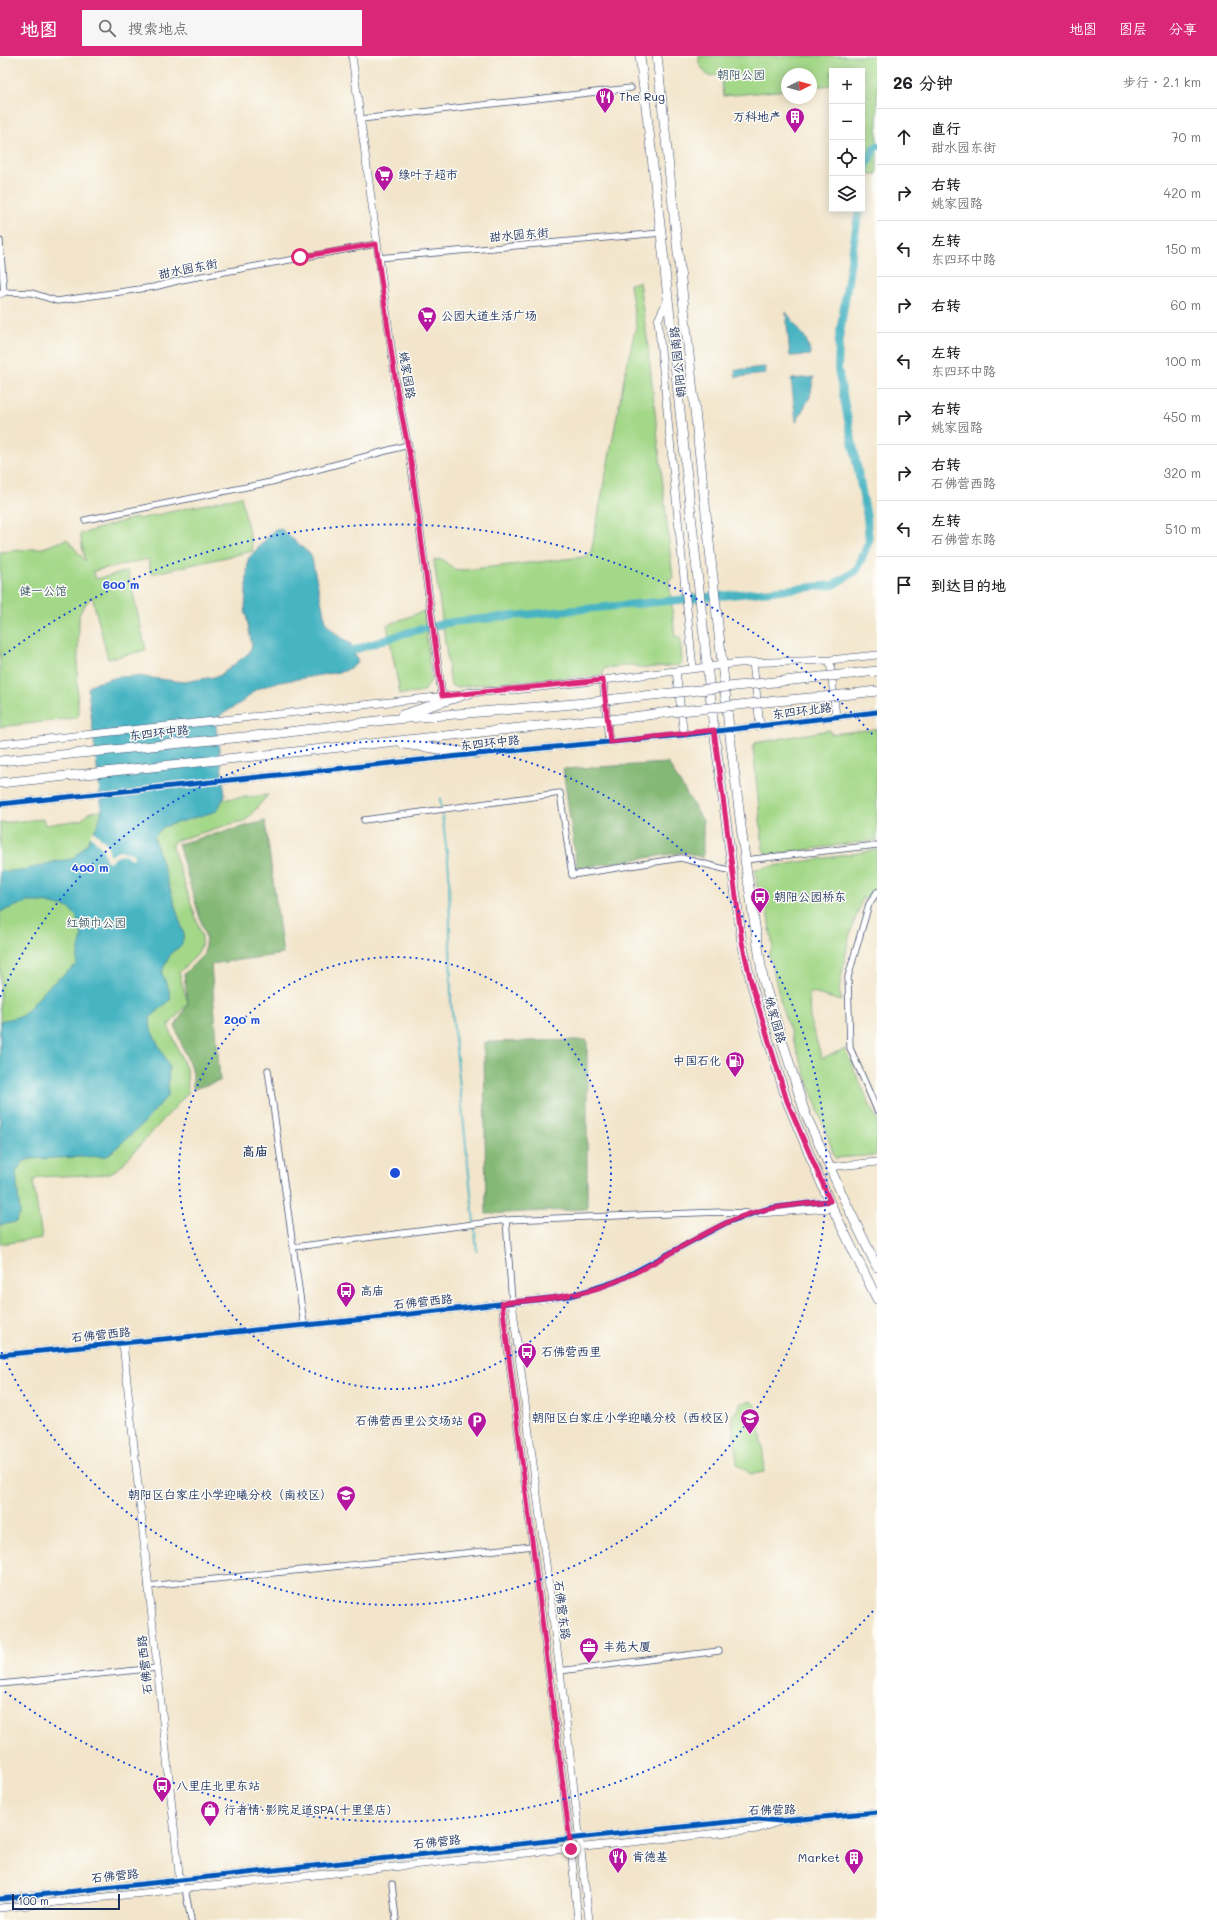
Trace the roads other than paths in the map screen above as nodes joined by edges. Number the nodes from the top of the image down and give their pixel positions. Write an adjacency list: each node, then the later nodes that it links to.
1 (352, 56): 5 (street, 姚家园路)
2 (640, 56): 6 (main road, 朝阳公园南路)
3 (657, 56): 17 (main road, 朝阳公园南路)
4 (631, 88): 5 (street)
5 (361, 118): 8 (street, 姚家园路)
6 (661, 233): 9 (street, 甜水园东街); 11 (main road, 朝阳公园南路)
7 (0, 241): 10 (street)
8 (376, 244): 9 (street, 姚家园路); 10 (street, 甜水园东街)
9 (378, 258): 12 (street, 姚家园路)
10 (1, 292)
11 (668, 299): 18 (main road, 朝阳公园南路); 19 (street, 朝阳公园南路)
12 (408, 445): 13 (street); 25 (street, 姚家园路)
13 (85, 520)
14 (877, 655): 15 (street)
15 (830, 660): 16 (street); 28 (street)
16 (753, 662): 17 (street); 30 (street)
17 (722, 664): 18 (street); 31 (main road, 朝阳公园南路)
18 (707, 666): 19 (street); 32 (main road, 朝阳公园南路)
19 (693, 668): 20 (street)
20 (676, 671): 22 (street); 33 (street)
21 (877, 671): 29 (main road, 东四环中路, bridge)
22 (603, 680): 24 (street); 34 (street)
23 (877, 691): 27 (main road, 东四环北路, bridge)
24 (470, 693): 25 (street); 29 (main road)
25 (442, 696): 36 (street)
26 (877, 712): 28 (street, 东四环北路)
27 (662, 713): 35 (main road, 东四环中路, bridge)
28 (836, 717): 30 (street, 东四环北路)
29 (385, 720): 38 (main road, 东四环中路)
30 (760, 726): 31 (street, 东四环北路)
31 (729, 728): 32 (street, 东四环北路); 43 (main road, 姚家园路)
32 (714, 730): 33 (street, 东四环中路); 44 (main road, 姚家园路)
33 (684, 735): 34 (street, 东四环中路)
34 (610, 742): 37 (street, 东四环中路)
35 (388, 743): 37 (main road); 39 (main road, 东四环中路)
36 (0, 744)
37 (478, 754): 40 (street, 东四环中路)
38 (0, 761)
39 (0, 783)
40 (0, 804)
41 (364, 820): 44 (street)
42 (877, 845): 43 (street)
43 (745, 860): 49 (main road, 姚家园路)
44 (732, 871): 50 (main road, 姚家园路)
45 (877, 892): 47 (street)
46 (268, 1070): 53 (street)
47 (877, 1110)
48 (877, 1162): 49 (street)
49 (829, 1167): 54 (main road, 姚家园路)
50 (831, 1204): 51 (street, 石佛营西路); 55 (main road, 姚家园路)
51 (753, 1213): 52 (street); 56 (street, 石佛营西路)
52 (506, 1220): 53 (street); 56 (street)
53 (294, 1247): 58 (street)
54 (877, 1267)
55 (877, 1299)
56 (512, 1302): 57 (street, 石佛营西路); 65 (street, 石佛营东路)
57 (502, 1303): 58 (street, 石佛营西路); 61 (street, 石佛营东路)
58 (304, 1324): 59 (street, 石佛营西路)
59 (123, 1343): 60 (street, 石佛营西路); 62 (street, 石佛营西路)
60 (0, 1355)
61 (533, 1546): 62 (street); 71 (street, 石佛营东路)
62 (148, 1586): 64 (street, 石佛营西路)
63 (719, 1651): 65 (street)
64 (157, 1668): 66 (street); 74 (street, 石佛营西路)
65 (559, 1671): 70 (street, 石佛营东路)
66 (0, 1684)
67 (877, 1812): 68 (street); 69 (street, 石佛营路)
68 (877, 1815)
69 (780, 1821): 70 (street, 石佛营路); 72 (street, 石佛营路)
70 (580, 1837): 71 (street, 石佛营路); 72 (street, 石佛营东路)
71 (570, 1839): 73 (street, 石佛营东路); 74 (street, 石佛营路)
72 (582, 1848): 73 (street, 石佛营路); 82 (street, 石佛营东路)
73 (571, 1849): 76 (street, 石佛营路); 81 (street, 石佛营东路)
74 (179, 1880): 76 (street, 石佛营西路); 77 (street, 石佛营路)
75 (392, 1884): 80 (street)
76 (183, 1889): 78 (street, 石佛营路); 79 (street)
77 (0, 1898)
78 (0, 1908)
79 (191, 1920)
80 (396, 1920)
81 (578, 1920)
82 (589, 1920)

